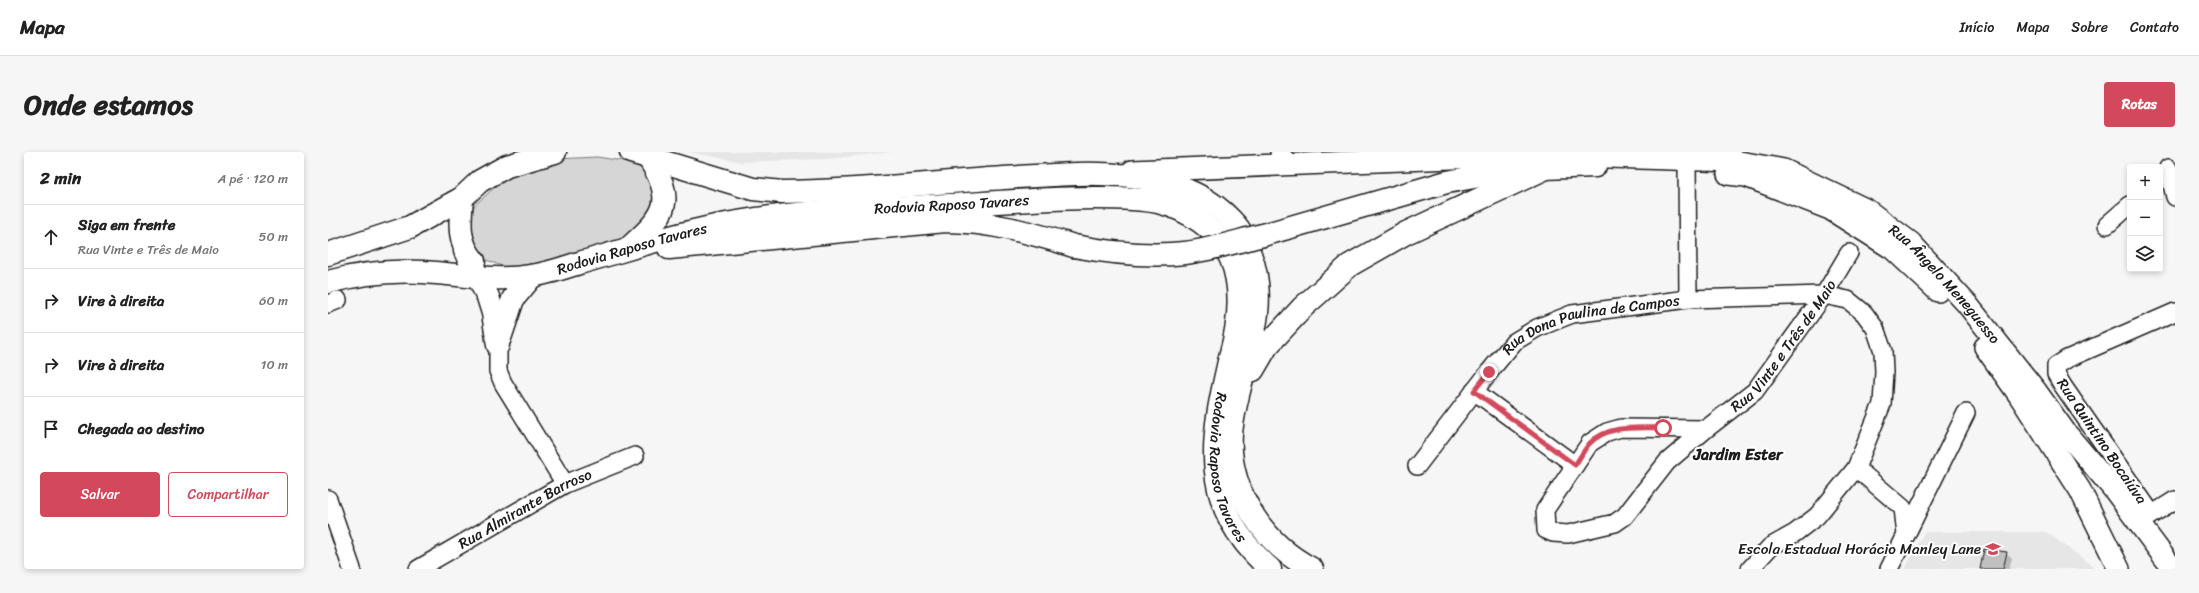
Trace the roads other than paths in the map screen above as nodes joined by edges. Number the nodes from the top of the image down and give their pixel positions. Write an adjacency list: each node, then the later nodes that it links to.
1 (550, 152): 13 (highway)
2 (640, 154): 11 (highway, Rodovia Raposo Tavares); 16 (highway)
3 (1569, 154): 4 (main road, Rua Ângelo Meneguesso); 7 (main road, Rua Ângelo Meneguesso)
4 (1482, 155): 5 (main road)
5 (1285, 159): 6 (main road)
6 (1250, 160): 11 (main road)
7 (1687, 164): 8 (main road, Rua Ângelo Meneguesso); 25 (street); 39 (main road, Rua Ângelo Meneguesso); 48 (main road, Rua Ângelo Meneguesso)
8 (1595, 166): 9 (highway)
9 (1544, 169): 16 (highway, bridge); 28 (highway)
10 (2168, 170): 12 (street)
11 (1065, 174): 28 (highway, Rodovia Raposo Tavares)
12 (2175, 197)
13 (462, 198): 17 (highway); 19 (highway)
14 (2127, 208): 15 (street)
15 (2107, 225)
16 (632, 249): 20 (highway, Rodovia Raposo Tavares); 44 (highway, Rodovia Raposo Tavares)
17 (465, 250): 21 (highway); 22 (highway)
18 (1849, 253): 24 (street, Rua Vinte e Três de Maio)
19 (328, 254)
20 (532, 276): 22 (highway, Rodovia Raposo Tavares); 27 (highway)
21 (478, 278): 22 (highway, Rodovia Raposo Tavares); 23 (highway, Rodovia Raposo Tavares); 27 (highway)
22 (501, 278)
23 (331, 295)
24 (1824, 295): 25 (street, Rua Dona Paulina de Campos); 31 (street, Rua Vinte e Três de Maio); 35 (street, Rua Dona Paulina de Campos)
25 (1688, 299): 29 (street, Rua Dona Paulina de Campos)
26 (2175, 312): 39 (street, Rua Quintino Bocaiúva)
27 (498, 345): 36 (street)
28 (1240, 391): 45 (highway, Rodovia Raposo Tavares)
29 (1474, 391): 33 (street); 34 (street, Rua Dona Paulina de Campos)
30 (1966, 413): 40 (street)
31 (1706, 428): 33 (street, Rua Vinte e Três de Maio); 33 (street, Rua Vinte e Três de Maio)
32 (635, 456): 36 (street, Rua Almirante Barroso)
33 (1575, 465)
34 (1417, 466)
35 (1856, 468): 40 (street); 46 (street, Rua Dona Paulina de Campos)
36 (565, 484): 43 (street, Rua Almirante Barroso)
37 (328, 499): 42 (street)
38 (2175, 500): 39 (street)
39 (2145, 518): 41 (main road, Rua Ângelo Meneguesso)
40 (1906, 535): 47 (street)
41 (2164, 567)
42 (352, 569)
43 (418, 569)
44 (1270, 569)
45 (1312, 569)
46 (1750, 569)
47 (1889, 569)
48 (2119, 569)

